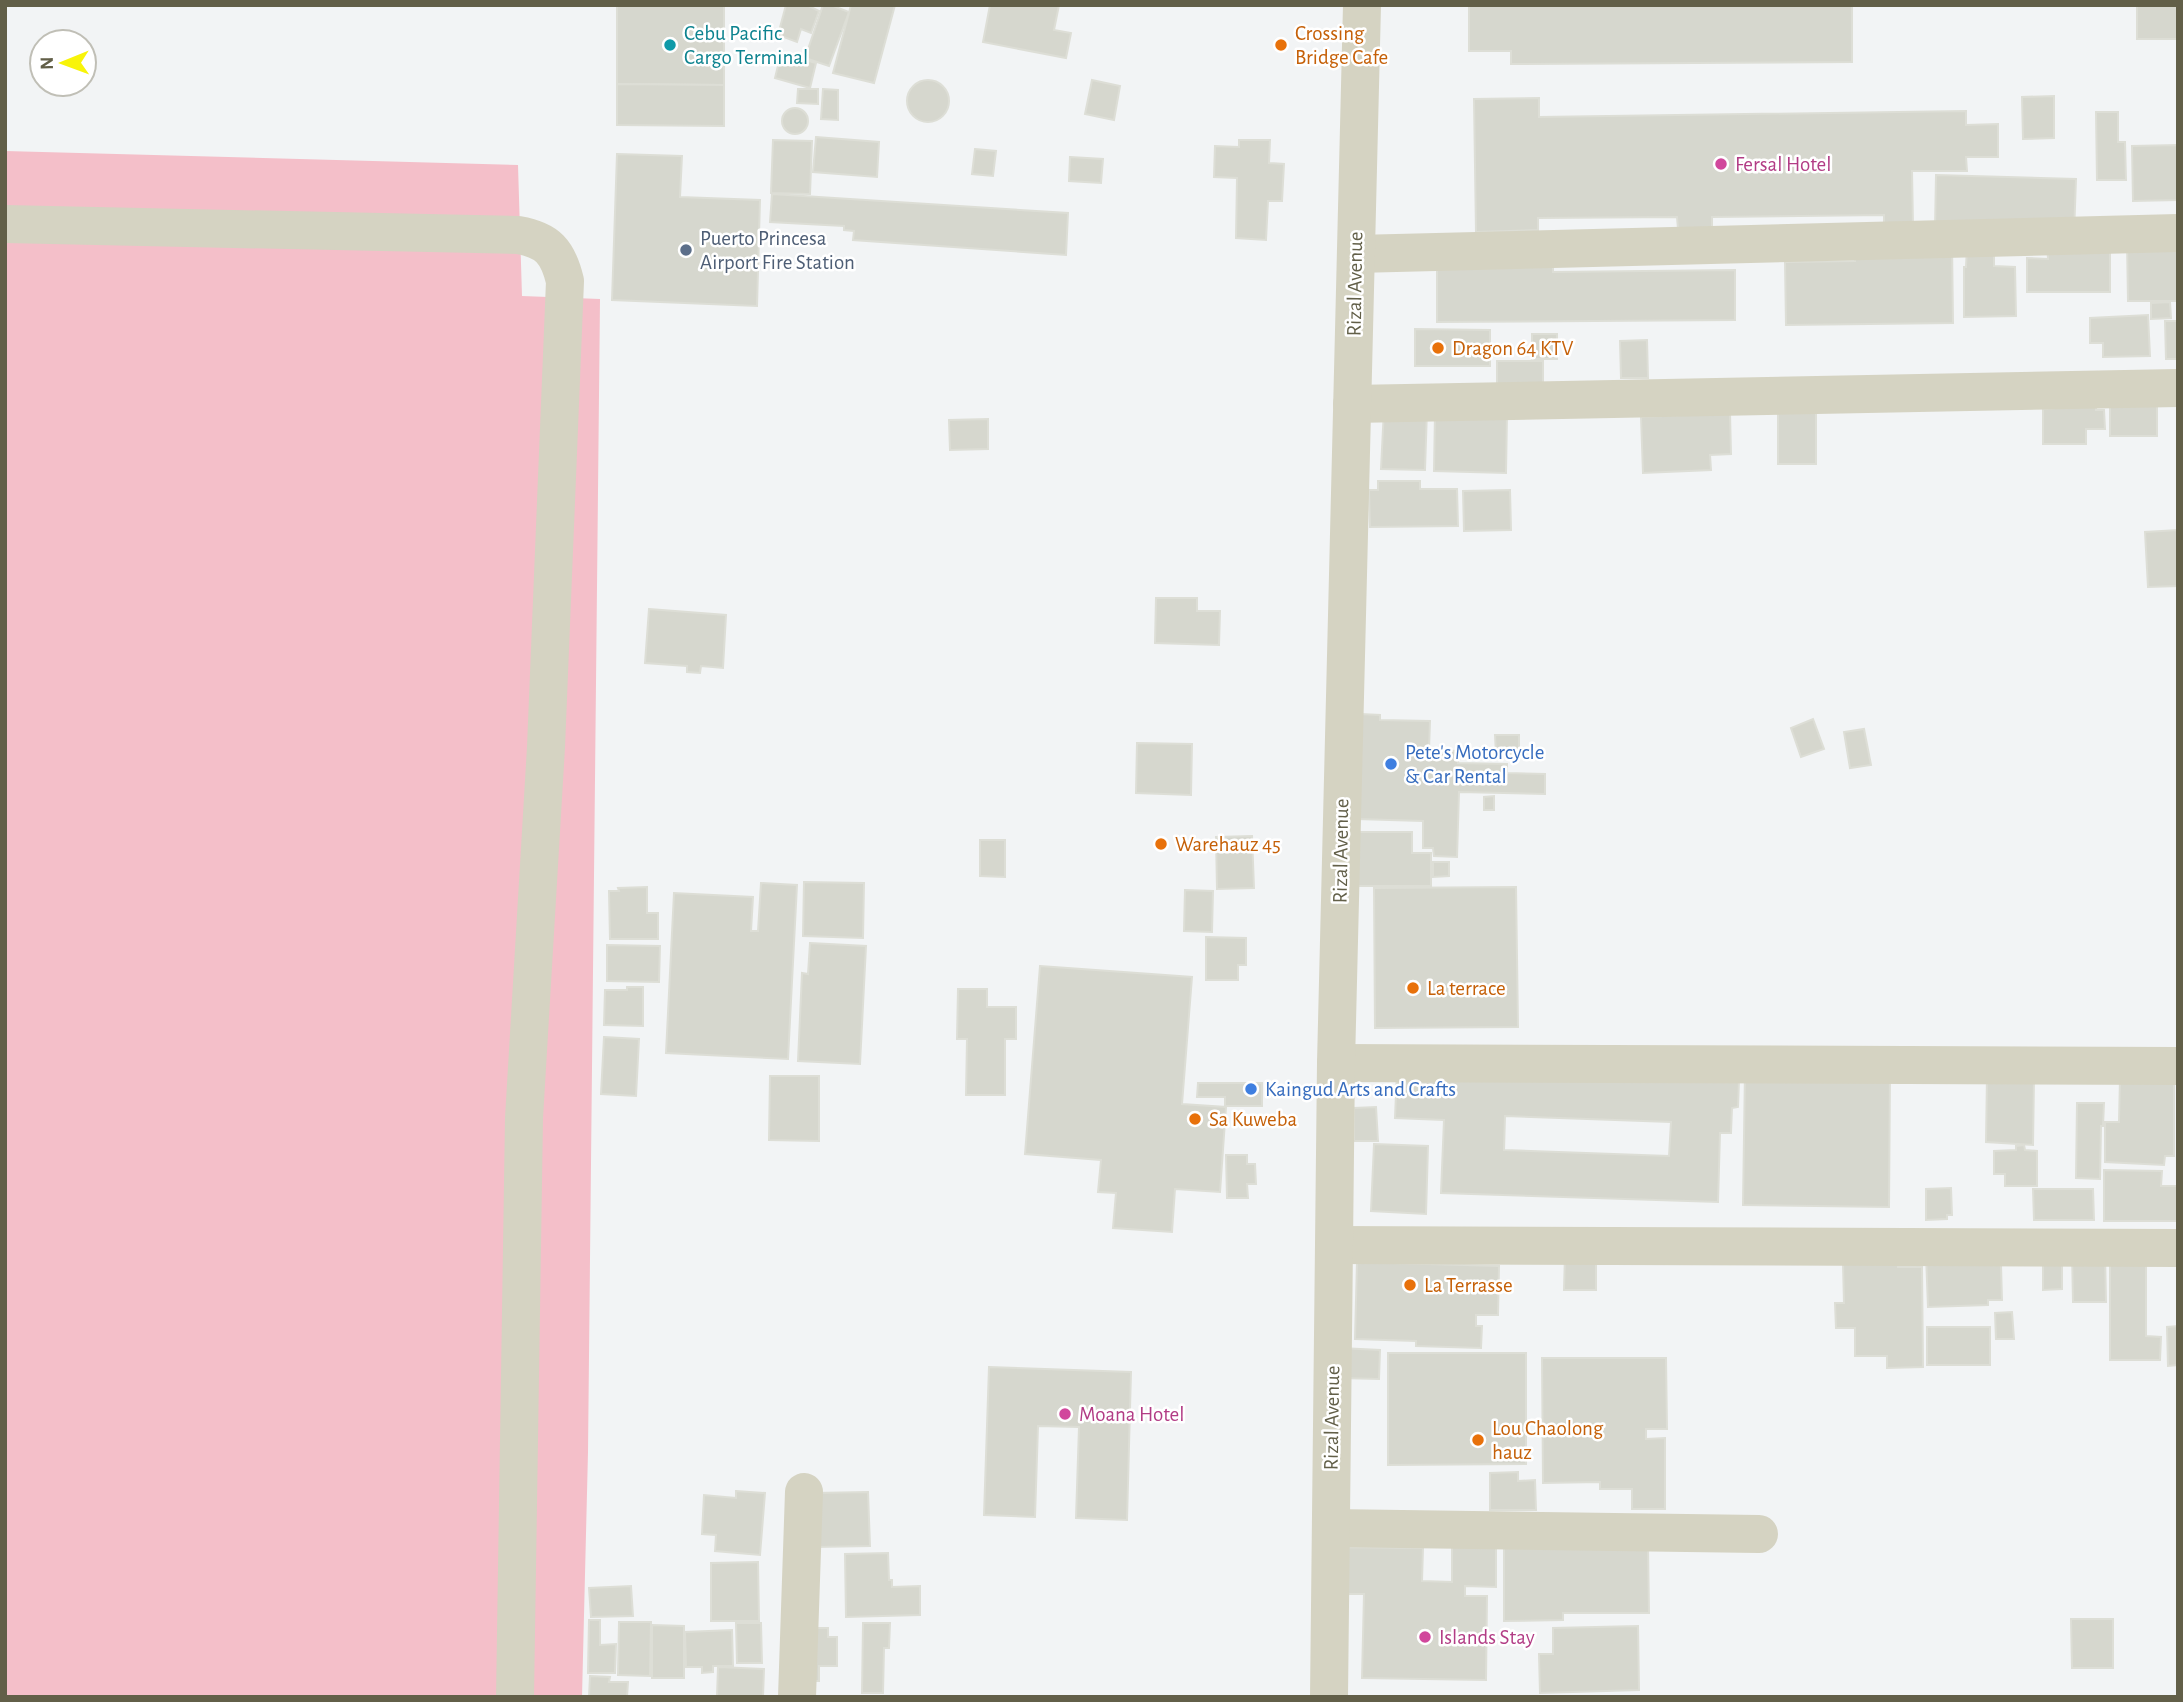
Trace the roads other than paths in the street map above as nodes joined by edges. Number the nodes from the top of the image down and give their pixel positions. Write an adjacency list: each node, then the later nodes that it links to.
1 (1362, 5): 4 (street, Rizal Avenue)
2 (5, 224): 14 (street)
3 (2178, 233): 4 (street)
4 (1356, 254): 6 (street, Rizal Avenue)
5 (2178, 387): 6 (street)
6 (1352, 404): 7 (street, Rizal Avenue)
7 (1336, 1063): 8 (street); 9 (street, Rizal Avenue)
8 (2178, 1066)
9 (1334, 1245): 10 (street); 12 (street, Rizal Avenue)
10 (2178, 1248)
11 (804, 1492): 15 (street)
12 (1331, 1528): 13 (street); 16 (street, Rizal Avenue)
13 (1759, 1534)
14 (515, 1697)
15 (797, 1697)
16 (1329, 1697)

